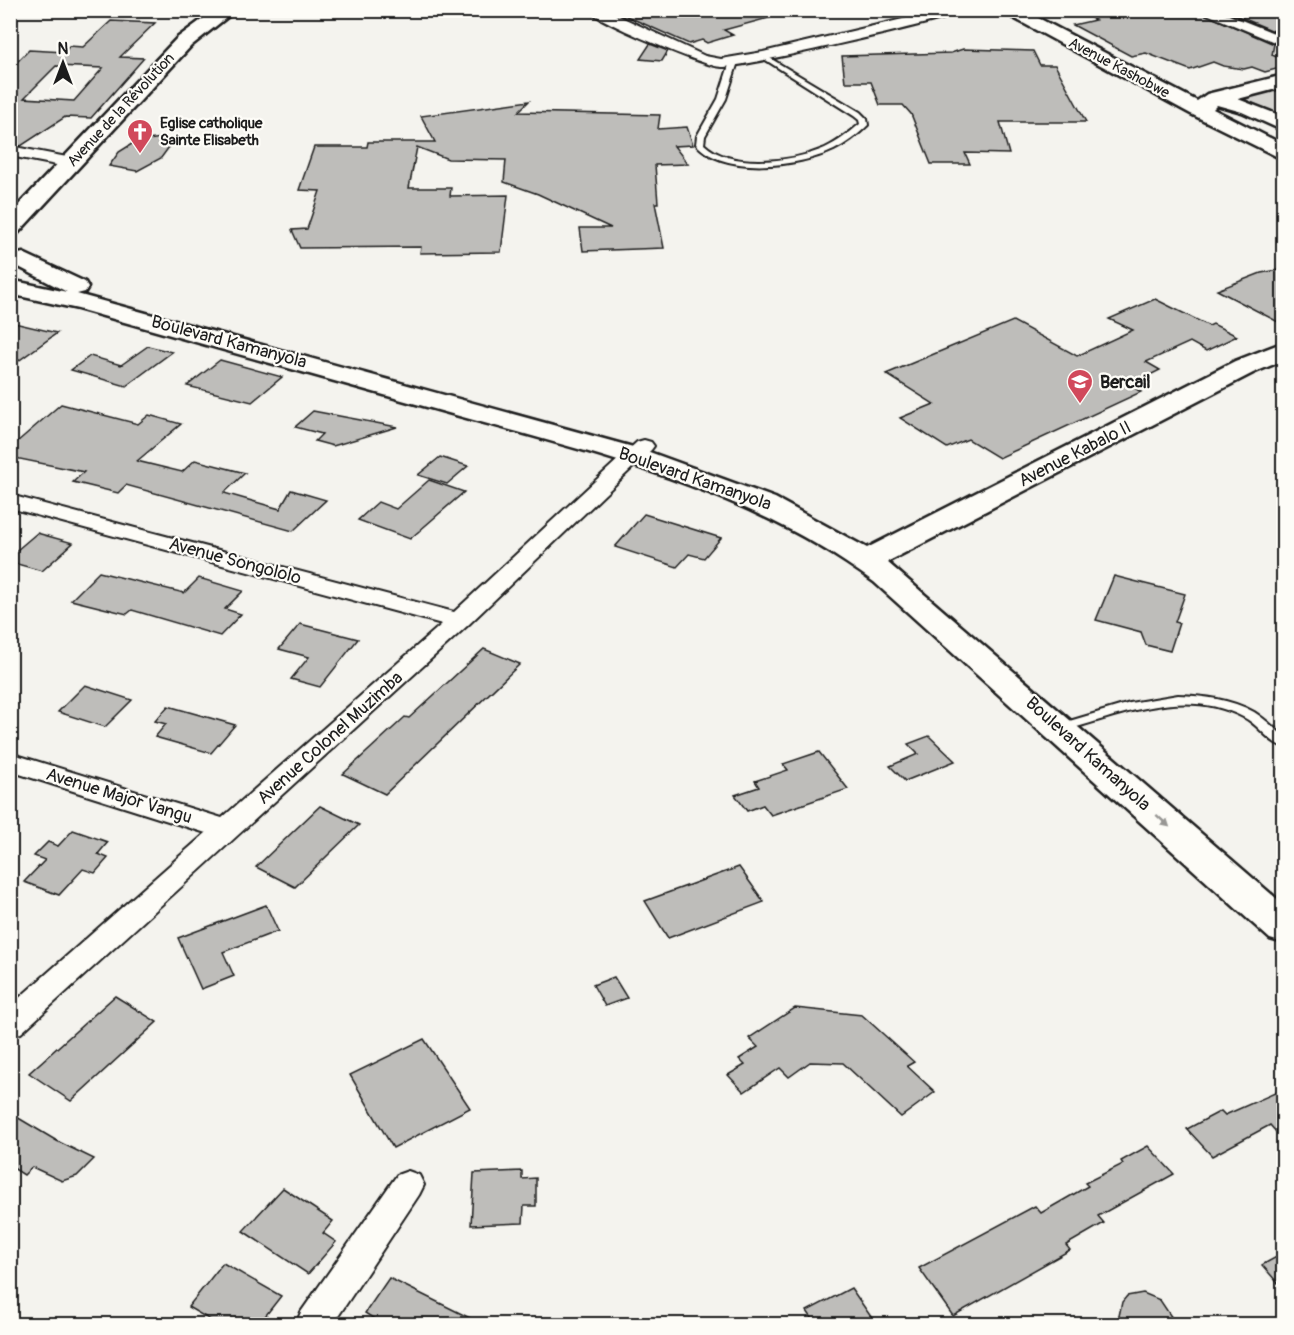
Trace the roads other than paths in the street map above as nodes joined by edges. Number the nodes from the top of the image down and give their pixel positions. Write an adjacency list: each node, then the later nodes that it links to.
1 (227, 10): 15 (street, Avenue de la Révolution)
2 (594, 10): 8 (street)
3 (960, 10): 7 (street)
4 (1008, 10): 10 (street, Avenue Kashobwe)
5 (1203, 10): 6 (street)
6 (1284, 42)
7 (763, 57): 8 (street); 8 (lane)
8 (734, 62)
9 (1284, 81): 10 (street)
10 (1208, 102): 11 (street); 12 (street)
11 (1284, 127): 12 (street)
12 (1236, 129): 14 (street)
13 (10, 151): 15 (street)
14 (1284, 154)
15 (72, 163): 16 (street, Avenue de la Révolution)
16 (17, 222): 17 (street)
17 (17, 261): 19 (street, Boulevard Kamanyola)
18 (10, 287): 19 (street, Boulevard Kamanyola)
19 (274, 348): 21 (street, Boulevard Kamanyola)
20 (1284, 350): 23 (street, Avenue Kabalo II)
21 (639, 451): 23 (street, Boulevard Kamanyola); 24 (street, Avenue Colonel Muzimba)
22 (10, 501): 24 (street, Avenue Songololo)
23 (875, 556): 25 (street, Boulevard Kamanyola)
24 (459, 621): 28 (street, Avenue Colonel Muzimba)
25 (1070, 725): 26 (lane); 29 (street, Boulevard Kamanyola); 30 (street, Boulevard Kamanyola, one-way to 30)
26 (1284, 743)
27 (10, 762): 28 (street, Avenue Major Vangu)
28 (228, 830): 31 (street, Avenue Colonel Muzimba)
29 (1284, 898)
30 (1284, 928)
31 (10, 1024)
32 (408, 1185): 33 (street)
33 (313, 1324)

